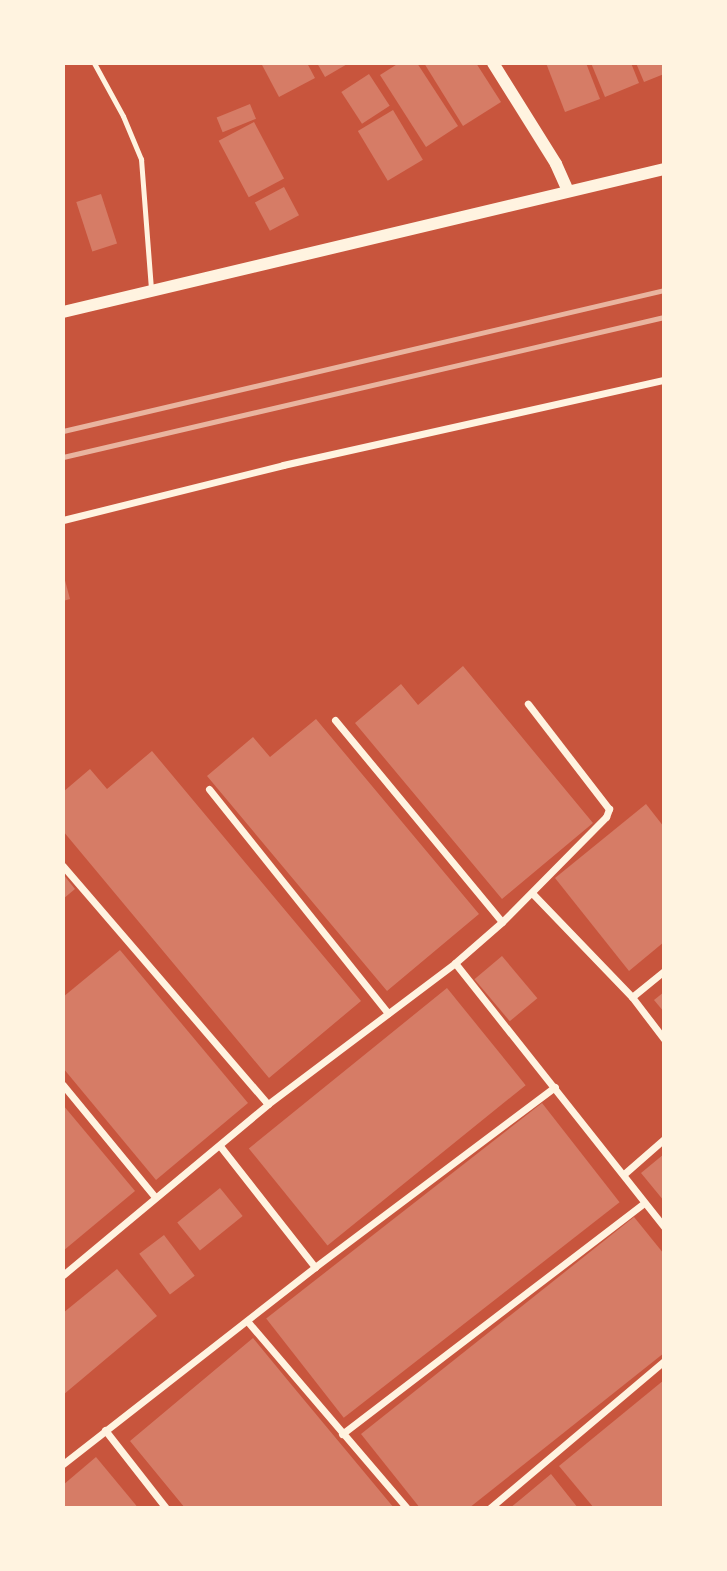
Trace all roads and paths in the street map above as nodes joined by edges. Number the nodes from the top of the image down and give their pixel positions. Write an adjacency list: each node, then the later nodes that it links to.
1 (94, 63): 5 (lane)
2 (493, 63): 4 (street)
3 (664, 169): 4 (street)
4 (567, 189): 5 (street)
5 (152, 292): 6 (street)
6 (63, 312)
7 (664, 380): 8 (street)
8 (63, 520)
9 (528, 704): 13 (street)
10 (335, 720): 14 (street)
11 (209, 789): 18 (street)
12 (63, 866): 22 (street)
13 (532, 893): 14 (street); 17 (street)
14 (502, 922): 15 (street)
15 (455, 962): 18 (street); 21 (street)
16 (664, 971): 17 (street)
17 (632, 997): 19 (street)
18 (388, 1013): 22 (street)
19 (664, 1039)
20 (63, 1085): 26 (street)
21 (555, 1087): 25 (street); 29 (street)
22 (268, 1104): 24 (street)
23 (664, 1139): 25 (street)
24 (220, 1146): 26 (street); 29 (street)
25 (624, 1174): 27 (street)
26 (155, 1197): 30 (street)
27 (643, 1205): 28 (street); 34 (street)
28 (664, 1227)
29 (315, 1267): 31 (street)
30 (63, 1275)
31 (248, 1322): 33 (street); 34 (street)
32 (664, 1361): 38 (street)
33 (105, 1430): 35 (street); 36 (street)
34 (342, 1434): 37 (street)
35 (63, 1464)
36 (166, 1508)
37 (407, 1508)
38 (490, 1508)

